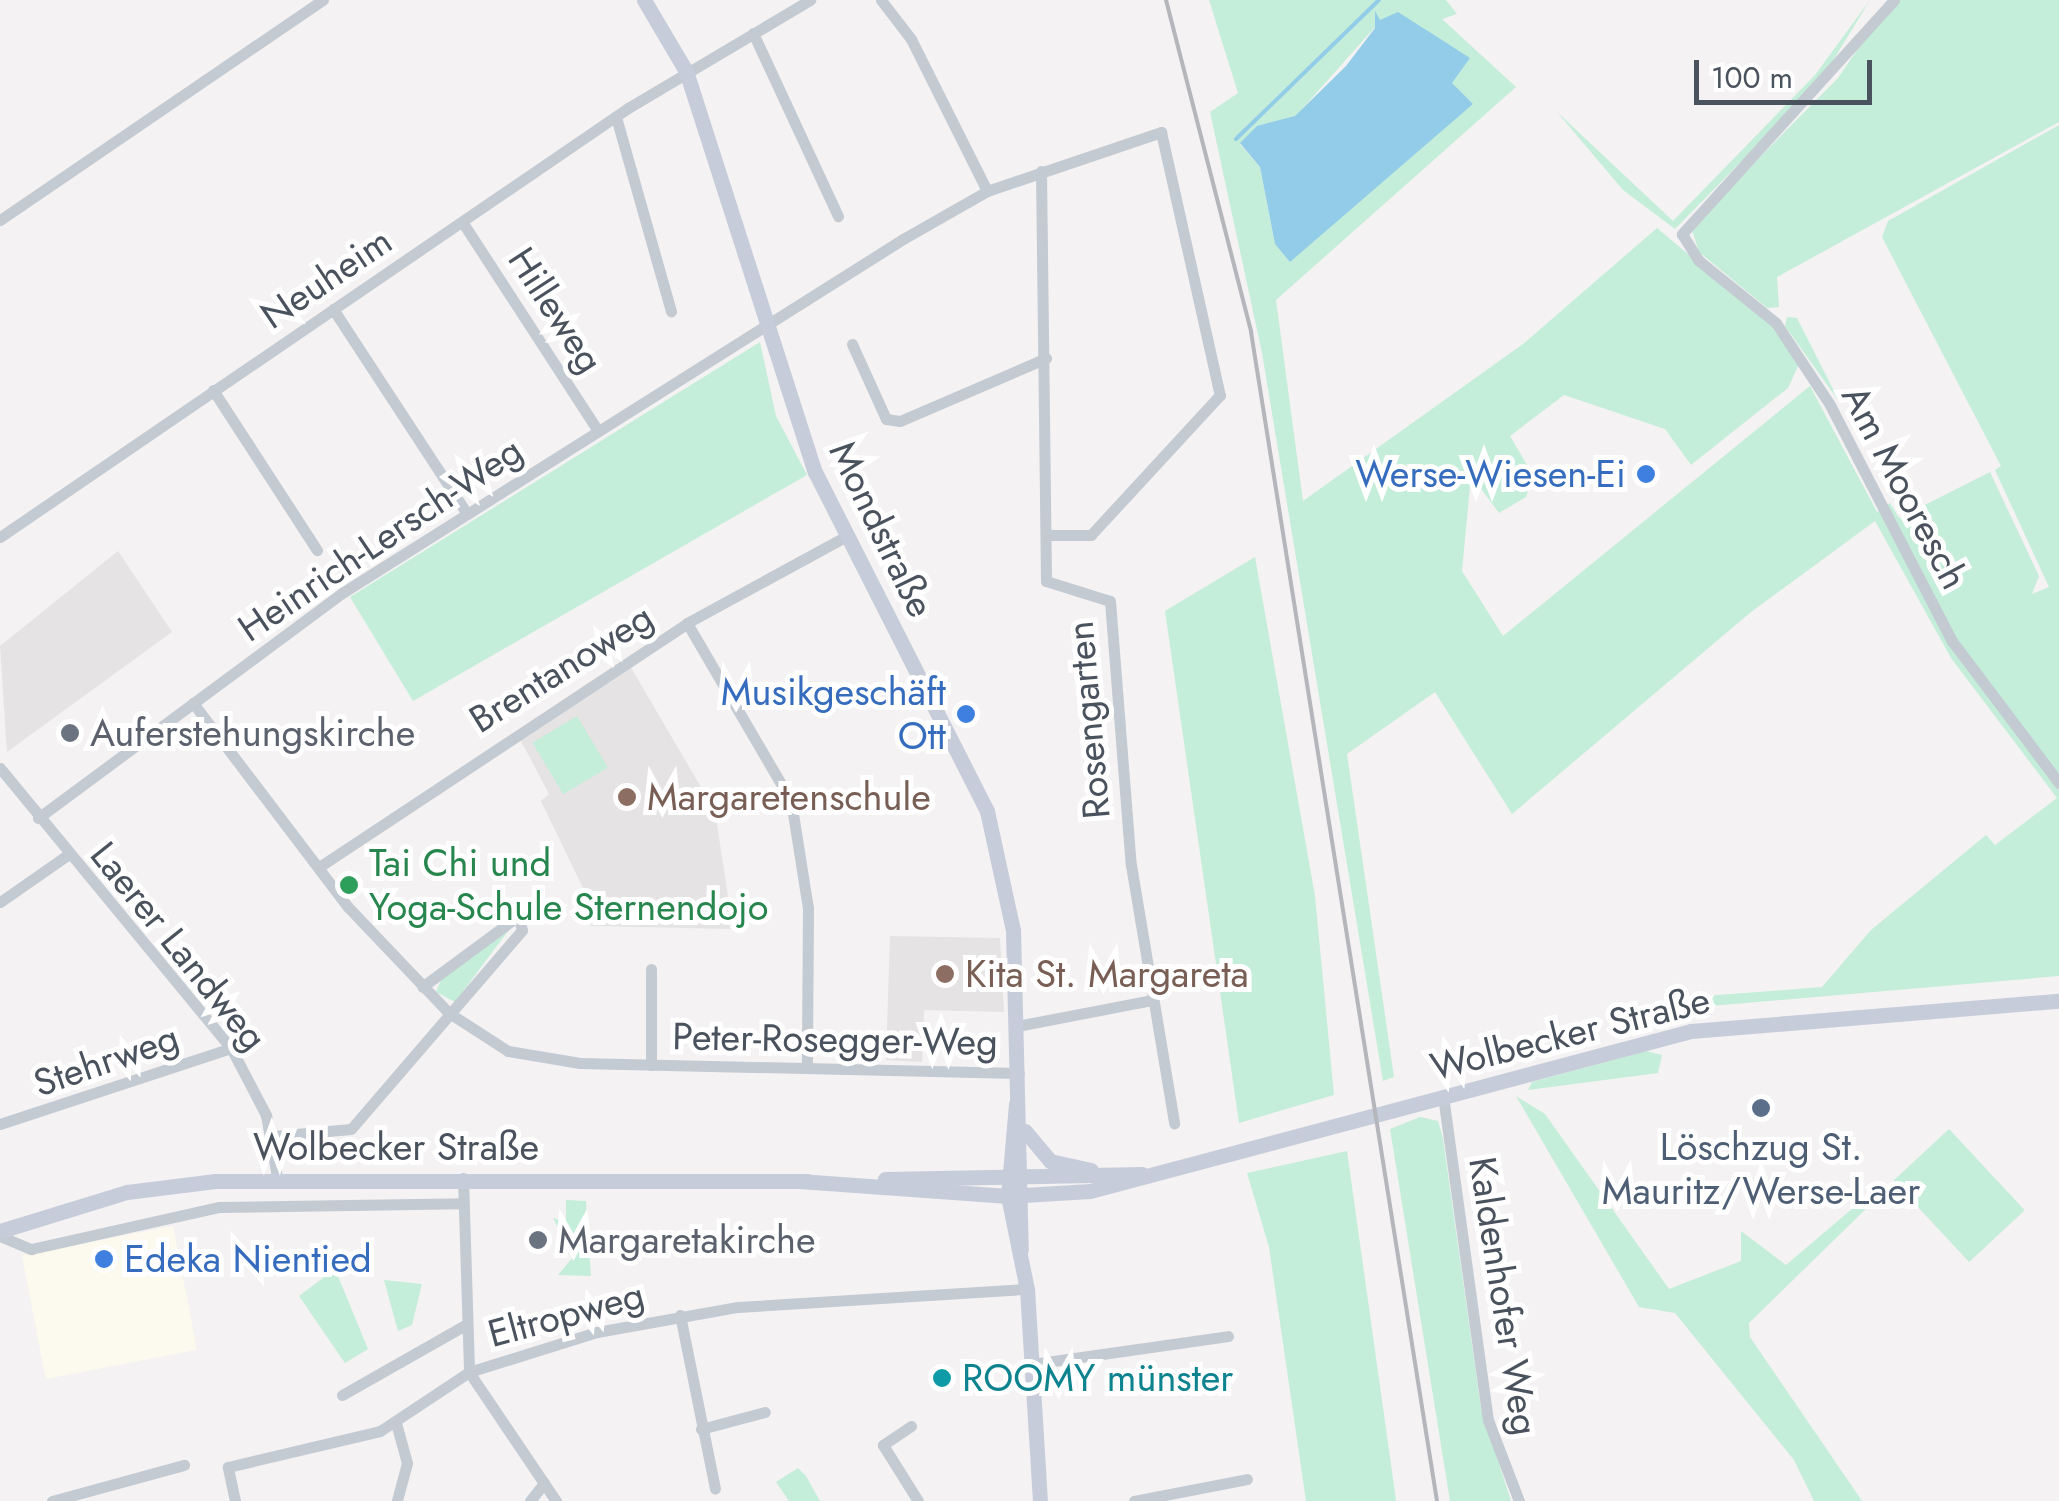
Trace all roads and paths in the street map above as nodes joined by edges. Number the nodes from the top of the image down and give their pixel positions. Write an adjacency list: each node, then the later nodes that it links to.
1 (323, 0): 12 (street)
2 (644, 0): 7 (main road, Mondstraße)
3 (810, 0): 6 (street, Neuheim)
4 (882, 0): 10 (street)
5 (1894, 0): 29 (street, Am Mooresch)
6 (753, 33): 7 (street, Neuheim); 11 (street)
7 (686, 72): 8 (street, Neuheim); 16 (main road, Mondstraße)
8 (616, 117): 13 (street, Neuheim); 15 (street)
9 (1041, 171): 10 (street, Heinrich-Lersch-Weg); 18 (street, Rosengarten); 22 (street, Heinrich-Lersch-Weg)
10 (987, 191): 16 (street, Heinrich-Lersch-Weg)
11 (838, 216)
12 (0, 220)
13 (463, 223): 14 (street, Neuheim); 20 (street, Hilleweg)
14 (333, 309): 19 (street, Neuheim); 21 (street)
15 (671, 311)
16 (766, 326): 20 (street, Heinrich-Lersch-Weg); 24 (main road, Mondstraße)
17 (852, 344): 18 (street)
18 (1046, 358): 22 (street, Rosengarten)
19 (213, 390): 23 (street, Neuheim); 25 (street)
20 (598, 431): 21 (street, Heinrich-Lersch-Weg)
21 (467, 514): 27 (street, Heinrich-Lersch-Weg)
22 (1048, 536): 36 (street, Rosengarten)
23 (0, 537)
24 (846, 537): 26 (street, Brentanoweg); 39 (main road, Mondstraße)
25 (318, 550)
26 (687, 624): 32 (street, Brentanoweg); 42 (street)
27 (193, 703): 30 (street, Heinrich-Lersch-Weg); 32 (street, Peter-Rosegger-Weg)
28 (0, 768): 30 (street, Laerer Landweg)
29 (2059, 783)
30 (38, 818): 31 (street, Laerer Landweg)
31 (66, 856): 33 (street); 40 (street, Laerer Landweg)
32 (319, 867): 35 (street, Peter-Rosegger-Weg)
33 (0, 902)
34 (651, 969): 41 (street, Peter-Rosegger-Weg)
35 (422, 987): 38 (street, Peter-Rosegger-Weg); 38 (street)
36 (1152, 1000): 39 (street); 46 (street, Rosengarten)
37 (2059, 1002): 45 (main road, Wolbecker Straße)
38 (448, 1013): 41 (street, Peter-Rosegger-Weg); 49 (street)
39 (1017, 1026): 43 (main road, Mondstraße)
40 (231, 1048): 47 (street, Stehrweg); 49 (street, Laerer Landweg)
41 (651, 1064): 42 (street, Peter-Rosegger-Weg)
42 (807, 1067): 43 (street, Peter-Rosegger-Weg)
43 (1019, 1073): 44 (main road, Mondstraße)
44 (1018, 1093): 48 (main road, Mondstraße); 54 (main road, Mondstraße)
45 (1443, 1096): 51 (main road, Wolbecker Straße); 80 (street, Kaldenhofer Weg)
46 (1174, 1123)
47 (0, 1124)
48 (1023, 1126): 50 (main road); 54 (main road, Mondstraße)
49 (274, 1136): 52 (street, Laerer Landweg)
50 (1115, 1173): 51 (main road, Wolbecker Straße); 54 (main road, Wolbecker Straße)
51 (1166, 1175): 54 (main road, Wolbecker Straße)
52 (277, 1178): 53 (main road, Wolbecker Straße); 56 (main road, Wolbecker Straße)
53 (463, 1178): 54 (main road, Wolbecker Straße); 55 (street)
54 (1016, 1187): 57 (main road)
55 (463, 1203): 56 (street, Wolbecker Straße); 59 (street)
56 (0, 1234)
57 (1028, 1289): 58 (street, Eltropweg); 61 (main road)
58 (680, 1316): 62 (street, Eltropweg); 67 (street, Eltropweg)
59 (466, 1325): 62 (street); 63 (street)
60 (1228, 1336): 61 (street)
61 (1032, 1364): 78 (main road)
62 (469, 1372): 65 (street, Eltropweg); 70 (street)
63 (342, 1395)
64 (764, 1412): 67 (street)
65 (396, 1422): 73 (street, Eltropweg); 74 (street)
66 (911, 1426): 77 (street)
67 (702, 1428): 71 (street, Eltropweg)
68 (184, 1465): 72 (street)
69 (1247, 1479): 79 (street)
70 (544, 1483): 75 (street); 76 (street)
71 (715, 1489)
72 (52, 1501)
73 (235, 1501)
74 (396, 1501)
75 (530, 1501)
76 (556, 1501)
77 (918, 1501)
78 (1040, 1501)
79 (1134, 1501)
80 (1519, 1501)

